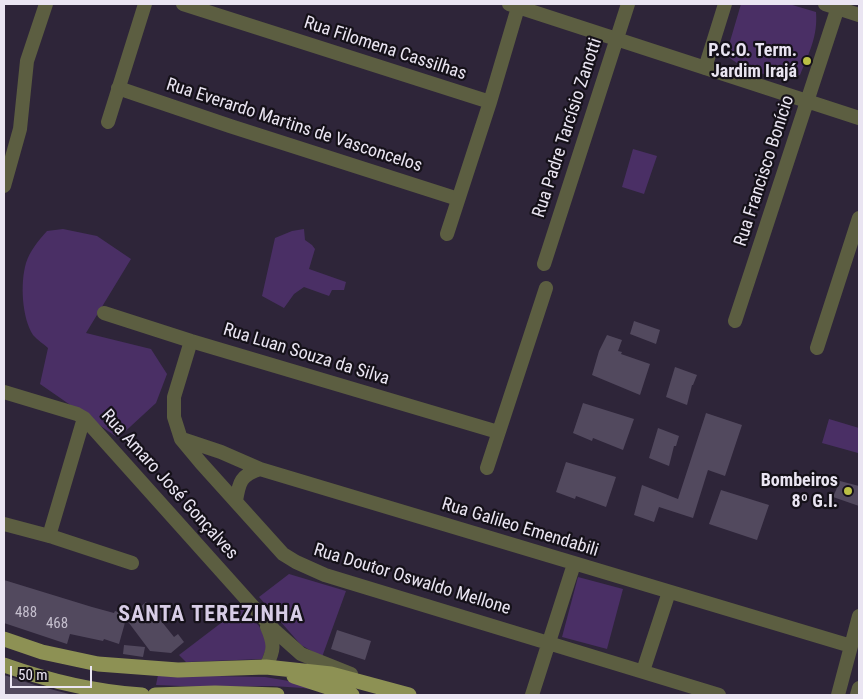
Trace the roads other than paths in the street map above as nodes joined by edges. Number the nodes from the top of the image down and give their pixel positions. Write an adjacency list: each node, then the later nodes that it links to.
1 (46, 4): 16 (street)
2 (145, 4): 11 (street)
3 (183, 4): 13 (street, Rua Filomena Cassilhas)
4 (628, 4): 9 (street, Rua Padre Tarcísio Zanotti)
5 (725, 4): 10 (street)
6 (515, 5): 9 (street); 13 (street)
7 (834, 5): 8 (street); 12 (street, Rua Francisco Bonício)
8 (859, 15)
9 (616, 40): 10 (street); 21 (street, Rua Padre Tarcísio Zanotti)
10 (705, 68): 12 (street)
11 (118, 88): 15 (street); 18 (street, Rua Everardo Martins de Vasconcelos)
12 (807, 101): 14 (street); 24 (street, Rua Francisco Bonício)
13 (490, 102): 18 (street)
14 (859, 118)
15 (108, 122)
16 (10, 146): 17 (street)
17 (4, 186)
18 (458, 199): 20 (street)
19 (859, 218): 26 (street)
20 (447, 234)
21 (544, 264)
22 (546, 288): 29 (street)
23 (104, 313): 25 (street, Rua Luan Souza da Silva)
24 (735, 321)
25 (191, 341): 29 (street, Rua Luan Souza da Silva); 30 (street, Rua Doutor Oswaldo Mellone)
26 (817, 348)
27 (4, 392): 28 (street, Rua Amaro José Gonçalves)
28 (84, 418): 35 (street); 40 (street, Rua Amaro José Gonçalves)
29 (498, 432): 31 (street)
30 (181, 439): 32 (street, Rua Galileo Emendabili); 33 (street, Rua Doutor Oswaldo Mellone)
31 (487, 468)
32 (260, 469): 33 (street); 37 (street, Rua Galileo Emendabili)
33 (236, 501): 42 (street, Rua Doutor Oswaldo Mellone)
34 (4, 524): 35 (street)
35 (49, 536): 36 (street)
36 (132, 563)
37 (574, 564): 38 (street, Rua Galileo Emendabili); 42 (street)
38 (669, 592): 43 (street, Rua Galileo Emendabili); 46 (street)
39 (859, 616): 43 (street)
40 (263, 617): 45 (street, Rua Amaro José Gonçalves); 48 (street, Rua Amaro José Gonçalves)
41 (4, 639): 45 (main road)
42 (550, 642): 46 (street, Rua Doutor Oswaldo Mellone); 53 (street)
43 (855, 651): 55 (street)
44 (4, 665): 49 (main road)
45 (266, 667): 48 (main road); 52 (main road)
46 (643, 671): 54 (street, Rua Doutor Oswaldo Mellone)
47 (859, 688): 56 (street)
48 (405, 694)
49 (142, 695)
50 (155, 695): 51 (main road)
51 (277, 695)
52 (352, 695)
53 (532, 695)
54 (719, 695)
55 (838, 695)
56 (857, 695)

